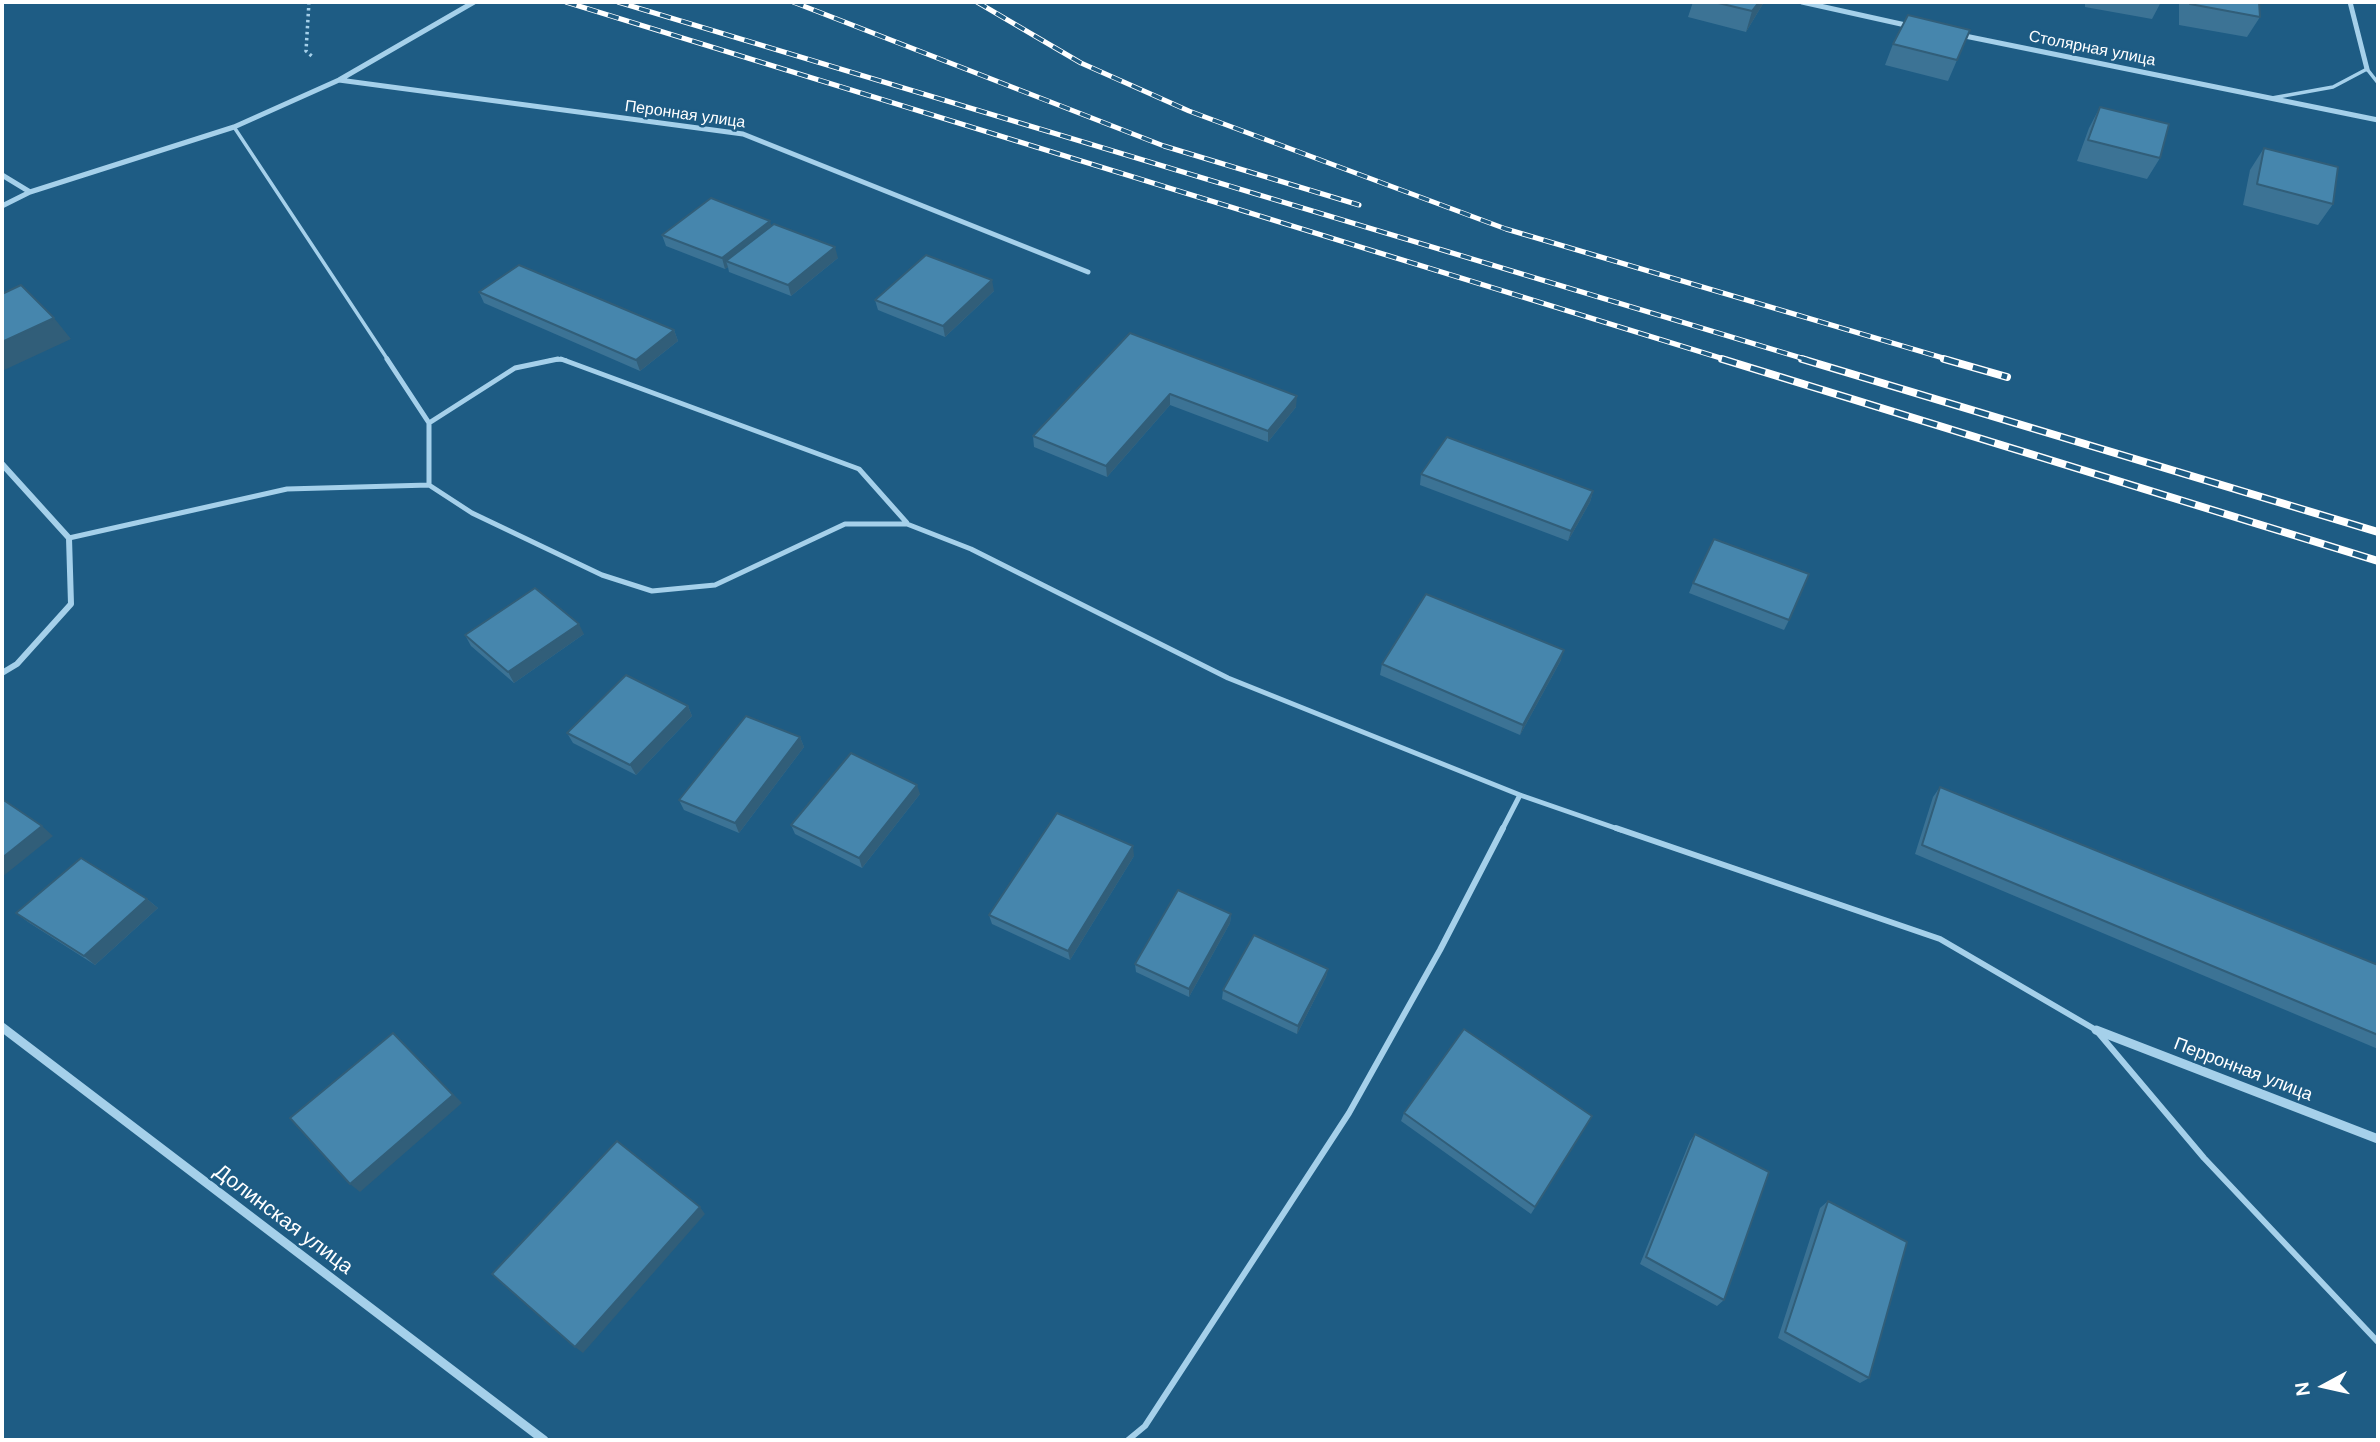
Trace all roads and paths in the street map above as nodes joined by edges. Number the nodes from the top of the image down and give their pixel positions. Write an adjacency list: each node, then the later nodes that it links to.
1 (309, 2): 8 (path)
2 (474, 2): 8 (street)
3 (1802, 2): 5 (street)
4 (2350, 2): 7 (street)
5 (1923, 28)
6 (1950, 33): 10 (street, Столярная улица)
7 (2367, 69): 9 (lane); 10 (lane)
8 (339, 80): 12 (street); 16 (street, Перонная улица)
9 (2378, 83)
10 (2272, 98): 11 (street, Столярная улица)
11 (2378, 120)
12 (234, 127): 14 (street); 17 (lane)
13 (2, 174): 14 (street)
14 (30, 191): 15 (street)
15 (2, 206)
16 (1088, 272)
17 (429, 423): 19 (lane); 20 (lane)
18 (2, 464): 21 (street)
19 (429, 485): 20 (lane); 21 (lane)
20 (907, 524): 23 (lane)
21 (69, 538): 22 (street)
22 (2, 673)
23 (1520, 795): 25 (lane); 29 (lane)
24 (2, 1027): 28 (street, Долинская улица)
25 (2096, 1030): 26 (street, Перронная улица); 27 (lane)
26 (2378, 1139)
27 (2378, 1342)
28 (544, 1440)
29 (1128, 1440)

